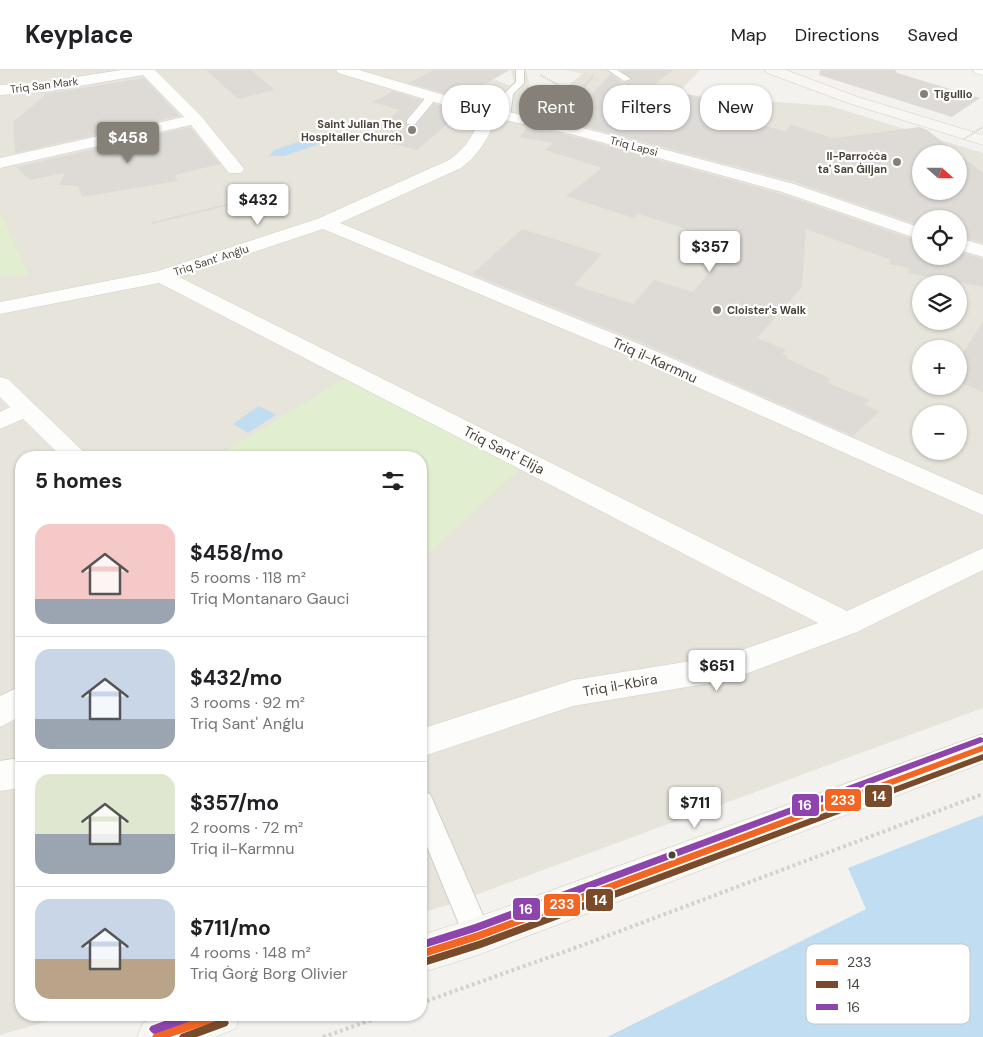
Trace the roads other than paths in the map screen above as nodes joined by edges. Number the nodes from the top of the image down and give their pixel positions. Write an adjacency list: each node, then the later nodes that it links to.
1 (147, 70): 7 (street, Triq San Mark); 12 (street)
2 (343, 70): 9 (street, Triq Lapsi)
3 (520, 70): 8 (lane)
4 (612, 70): 6 (lane)
5 (772, 70): 15 (main road)
6 (626, 79)
7 (0, 90)
8 (509, 93)
9 (432, 97): 10 (street, Triq Lapsi); 13 (street)
10 (442, 100)
11 (509, 117): 19 (street, Triq Lapsi)
12 (195, 119): 16 (street); 17 (street)
13 (411, 122)
14 (483, 130): 18 (street, Triq Sant' Anǵlu)
15 (983, 140)
16 (0, 163)
17 (235, 169)
18 (324, 222): 22 (street, Triq Sant' Anǵlu); 28 (street, Triq il-Karmnu)
19 (912, 231)
20 (967, 246): 21 (street)
21 (983, 251)
22 (162, 276): 23 (street, Triq Sant' Anǵlu); 30 (street, Triq Sant' Elija)
23 (0, 308)
24 (0, 384): 25 (street)
25 (25, 409): 26 (street); 27 (street)
26 (0, 421)
27 (70, 451)
28 (983, 506)
29 (983, 558): 30 (street, Triq il-Kbira)
30 (846, 624): 33 (street, Triq il-Kbira)
31 (15, 703): 32 (street)
32 (0, 714)
33 (427, 741)
34 (983, 748): 38 (main road)
35 (15, 774): 36 (street)
36 (0, 776)
37 (427, 816): 38 (street)
38 (478, 936): 39 (main road)
39 (427, 952)
40 (204, 1021): 41 (main road)
41 (157, 1037)

